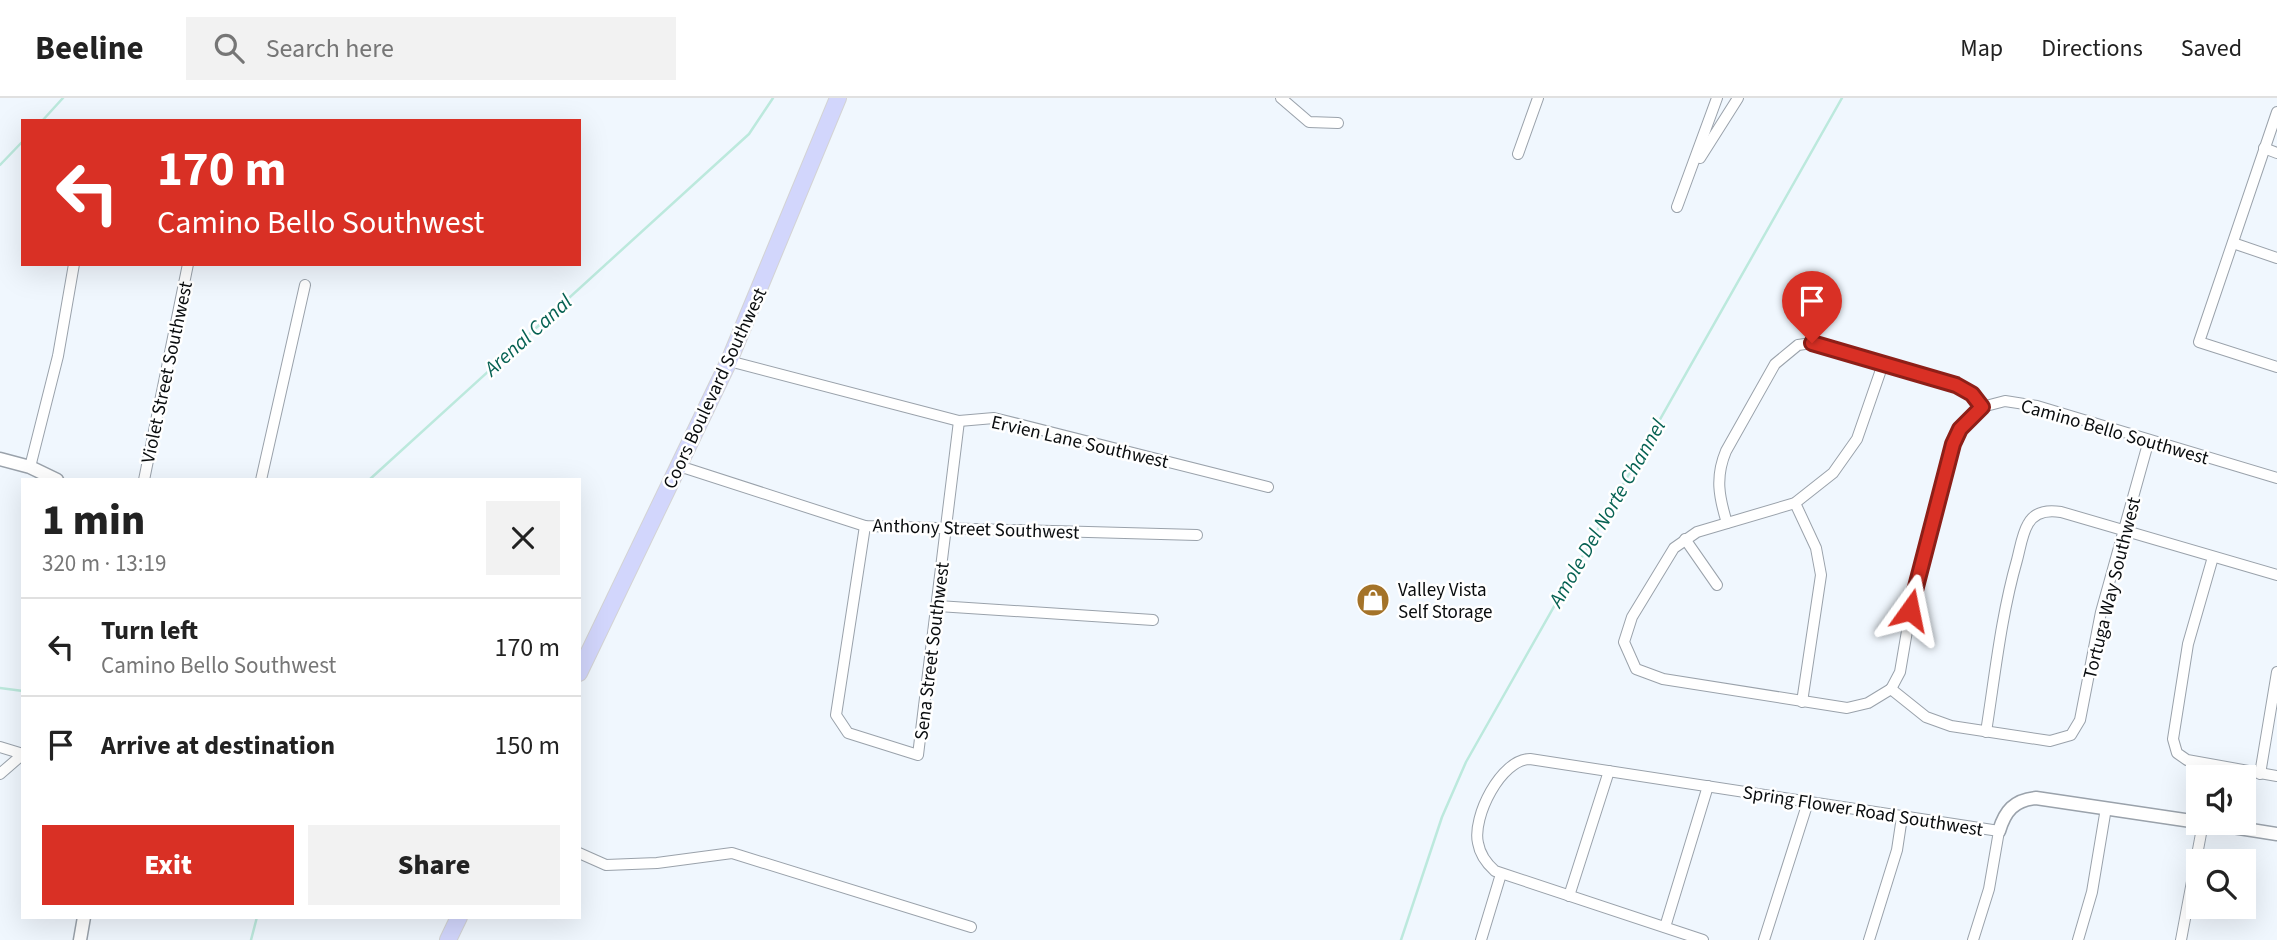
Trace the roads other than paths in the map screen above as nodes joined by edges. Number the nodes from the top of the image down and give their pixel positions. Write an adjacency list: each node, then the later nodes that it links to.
1 (838, 98): 18 (main road, Coors Boulevard Southwest)
2 (1281, 98): 7 (street)
3 (1538, 98): 10 (street)
4 (1717, 98): 11 (street)
5 (1738, 98): 11 (street)
6 (2277, 112): 8 (street)
7 (1338, 123)
8 (2264, 148): 9 (street); 13 (street)
9 (2277, 153)
10 (1518, 154)
11 (1695, 164): 12 (street)
12 (1677, 206)
13 (2232, 243): 14 (street); 20 (street)
14 (2277, 258)
15 (74, 266): 26 (street)
16 (188, 266): 29 (street, Violet Street Southwest)
17 (305, 285): 30 (street)
18 (729, 361): 22 (street, Ervien Lane Southwest); 25 (main road, Coors Boulevard Southwest)
19 (1883, 364): 21 (street); 32 (street); 33 (street)
20 (2277, 367)
21 (1982, 407): 23 (street, Camino Bello Southwest); 46 (street)
22 (959, 421): 31 (street, Ervien Lane Southwest); 35 (street, Sena Street Southwest)
23 (2149, 440): 27 (street, Camino Bello Southwest); 36 (street, Tortuga Way Southwest)
24 (0, 459): 26 (street)
25 (680, 466): 34 (street, Anthony Street Southwest); 44 (main road, Coors Boulevard Southwest)
26 (30, 467): 28 (street)
27 (2276, 474)
28 (53, 478)
29 (144, 478)
30 (261, 478)
31 (1268, 488)
32 (1795, 503): 33 (street); 47 (street)
33 (1727, 523): 38 (street)
34 (865, 526): 35 (street, Anthony Street Southwest); 42 (street, Sena Street Southwest)
35 (946, 527): 37 (street, Anthony Street Southwest); 42 (street, Sena Street Southwest)
36 (2124, 530): 39 (street); 48 (street, Tortuga Way Southwest); 48 (street)
37 (1197, 535)
38 (1685, 539): 41 (street); 47 (street)
39 (2213, 557): 40 (street); 54 (street)
40 (2277, 575)
41 (1717, 585)
42 (938, 606): 43 (street)
43 (1153, 620)
44 (581, 669)
45 (2277, 672): 54 (street)
46 (1891, 689): 47 (street); 48 (street)
47 (1802, 702)
48 (1986, 732)
49 (0, 747): 50 (street)
50 (21, 753)
51 (21, 756): 53 (street)
52 (1609, 771): 56 (street, Spring Flower Road Southwest); 66 (street, Spring Flower Road Southwest); 67 (street)
53 (0, 774)
54 (2260, 774): 55 (street)
55 (2277, 776)
56 (1707, 786): 57 (street, Spring Flower Road Southwest); 71 (street)
57 (1808, 803): 59 (street, Spring Flower Road Southwest); 76 (street)
58 (2106, 808): 60 (street, Spring Flower Road Southwest); 61 (street, Spring Flower Road Southwest); 79 (street)
59 (1902, 817): 61 (street, Spring Flower Road Southwest); 77 (street)
60 (2186, 820)
61 (1999, 831): 78 (street)
62 (2256, 831): 63 (street, Spring Flower Road Southwest)
63 (2277, 834)
64 (2199, 835): 80 (street)
65 (581, 854): 70 (street)
66 (1501, 874): 67 (street); 74 (street)
67 (1569, 896): 71 (street)
68 (84, 919): 72 (street)
69 (458, 919): 73 (main road)
70 (971, 927)
71 (1665, 927): 75 (street)
72 (80, 940)
73 (448, 940)
74 (1481, 940)
75 (1703, 940)
76 (1764, 940)
77 (1869, 940)
78 (1973, 940)
79 (2078, 940)
80 (2181, 940)

